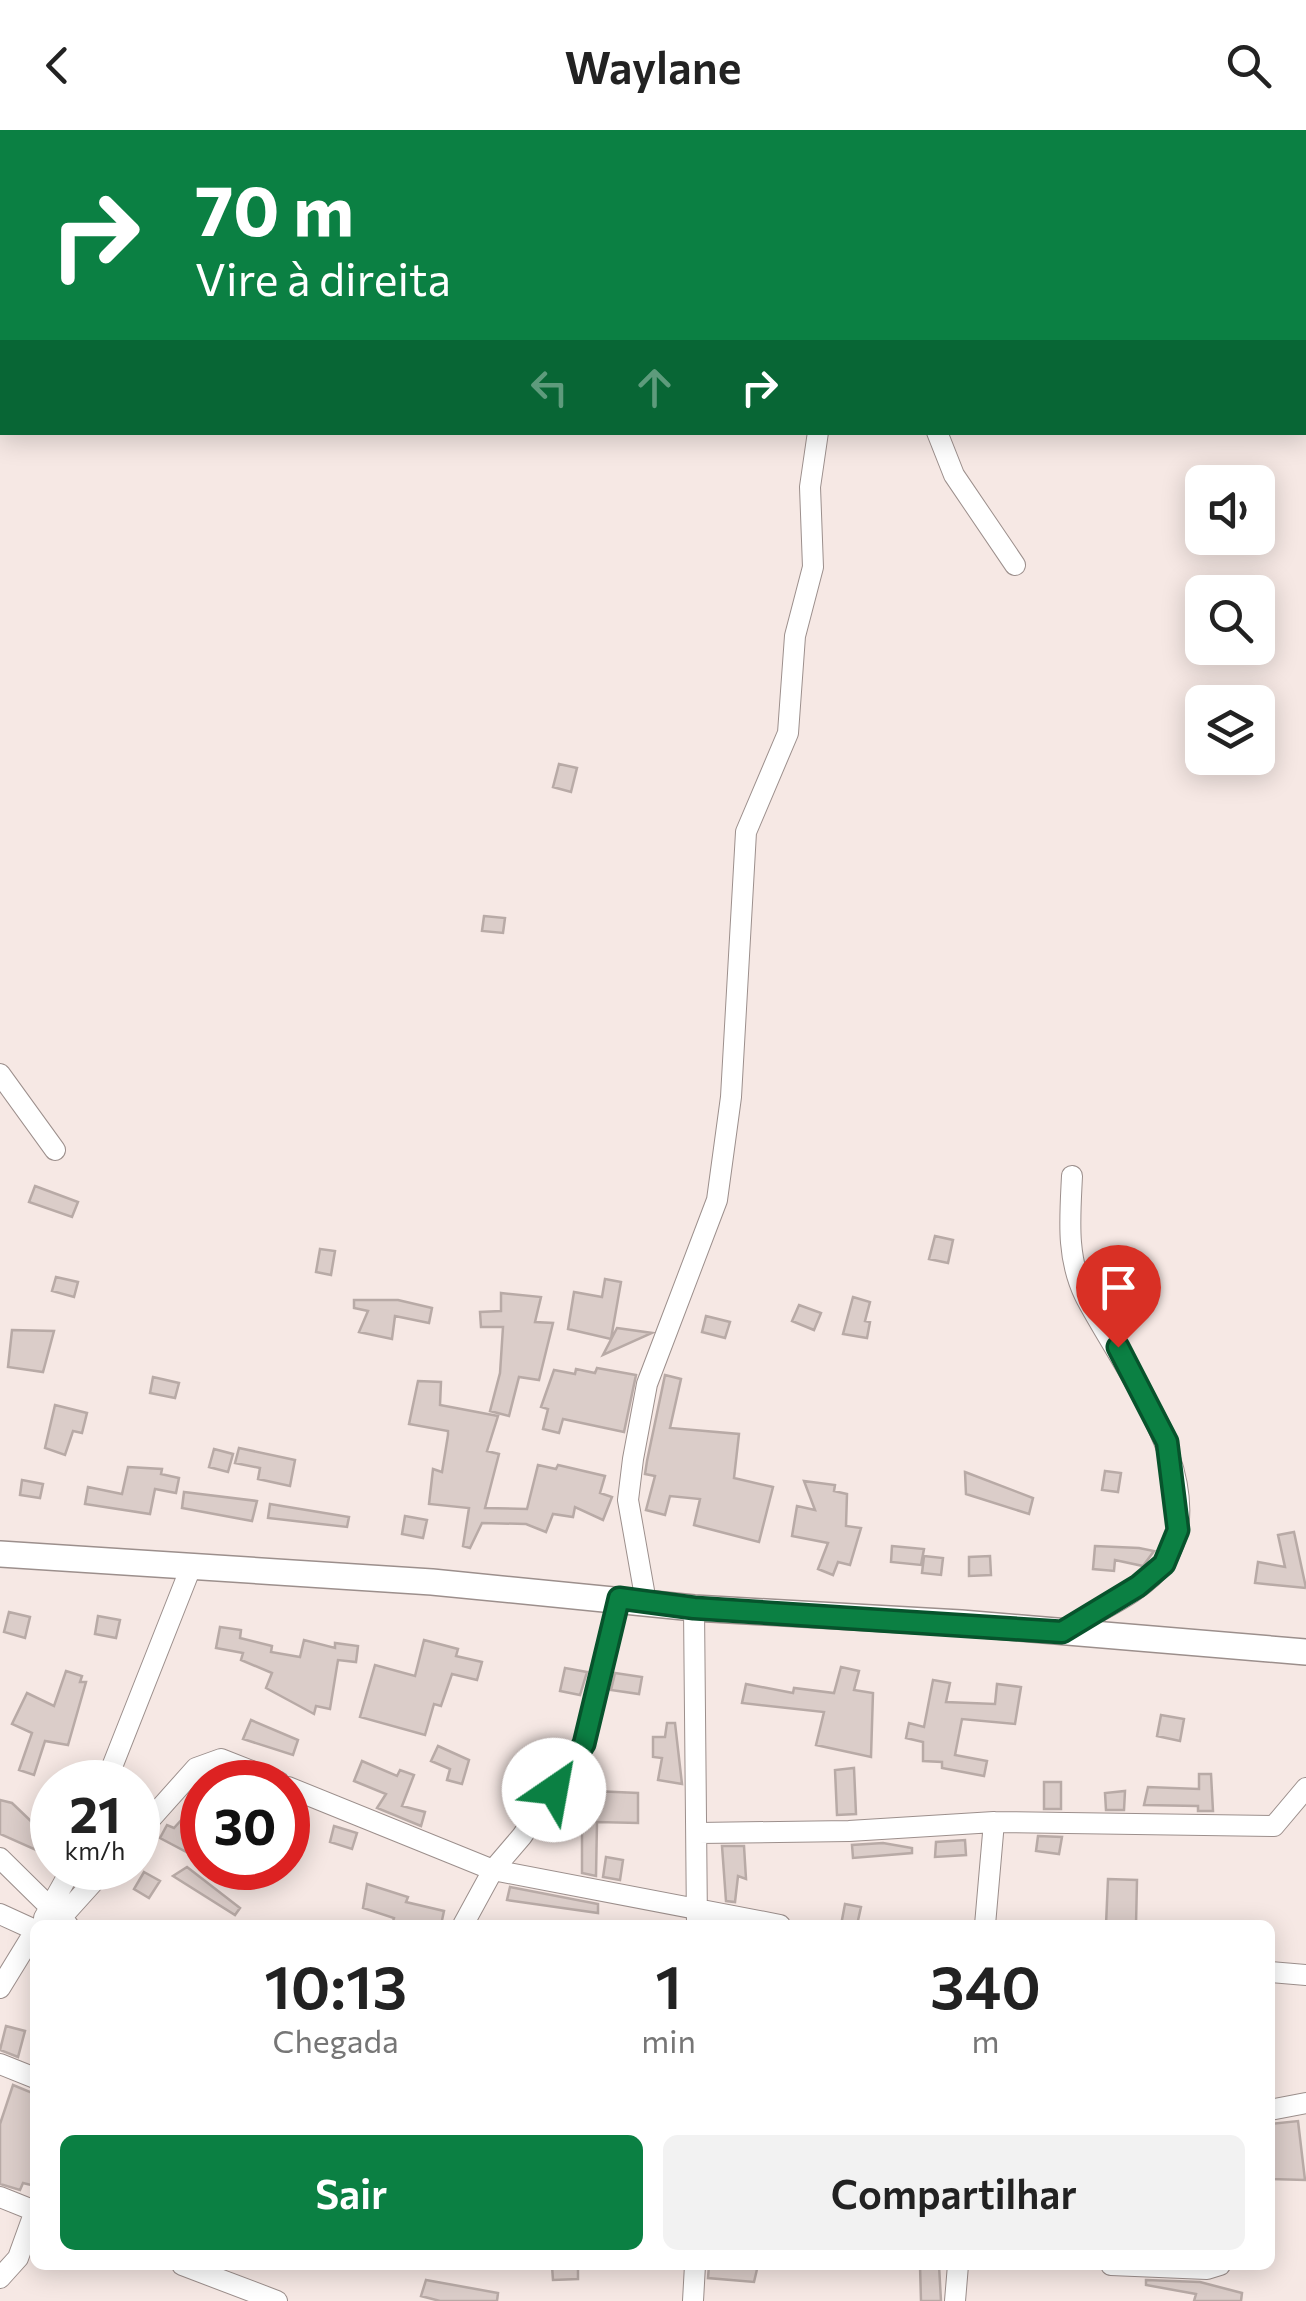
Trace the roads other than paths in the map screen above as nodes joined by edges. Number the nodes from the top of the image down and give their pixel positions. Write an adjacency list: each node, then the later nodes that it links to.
1 (818, 435): 10 (street)
2 (938, 435): 3 (street)
3 (1015, 565)
4 (0, 1074): 5 (street)
5 (56, 1150)
6 (1072, 1176): 12 (street)
7 (0, 1554): 8 (main road)
8 (191, 1567): 9 (main road); 14 (street)
9 (619, 1598): 10 (main road); 22 (street)
10 (646, 1602): 11 (main road)
11 (694, 1608): 12 (main road); 20 (street)
12 (1062, 1632): 13 (main road)
13 (1306, 1652)
14 (115, 1760)
15 (180, 1786): 18 (street)
16 (1306, 1788): 19 (street)
17 (310, 1795): 22 (street)
18 (160, 1808)
19 (994, 1822): 20 (street); 33 (street)
20 (698, 1833): 26 (street)
21 (0, 1858): 28 (street)
22 (493, 1870): 26 (street); 31 (street)
23 (62, 1890): 29 (street)
24 (83, 1890): 30 (street)
25 (0, 1914): 27 (street)
26 (697, 1916): 32 (street)
27 (32, 1920)
28 (46, 1920)
29 (49, 1920)
30 (51, 1920)
31 (466, 1920)
32 (734, 1920)
33 (985, 1920)
34 (30, 1947): 37 (street)
35 (1275, 1972): 36 (street)
36 (1306, 1975)
37 (0, 1988)
38 (0, 2064): 39 (street)
39 (30, 2076)
40 (1306, 2103): 41 (street)
41 (1275, 2109)
42 (0, 2197): 43 (street)
43 (30, 2209)
44 (30, 2225): 48 (street)
45 (195, 2270): 49 (street)
46 (695, 2270): 50 (street)
47 (958, 2270): 51 (street)
48 (0, 2278)
49 (278, 2301)
50 (693, 2301)
51 (955, 2301)

